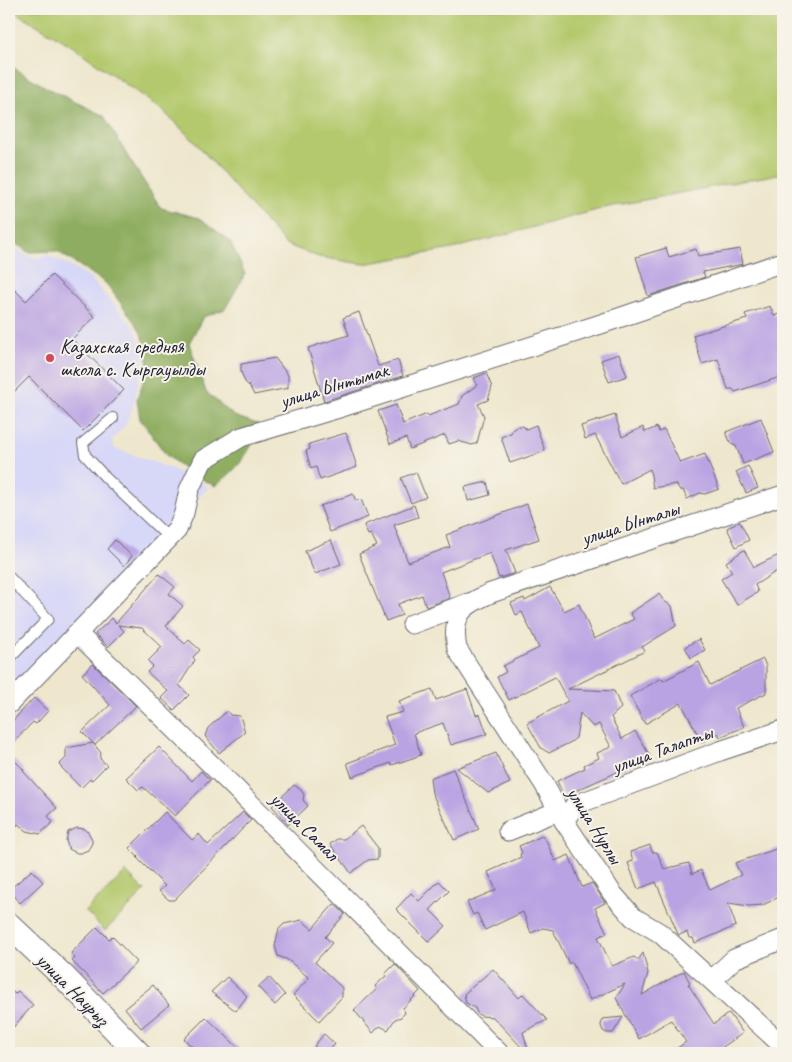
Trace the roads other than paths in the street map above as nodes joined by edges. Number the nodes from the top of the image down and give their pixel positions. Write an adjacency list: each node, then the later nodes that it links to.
1 (783, 262): 4 (street, улица Ынтымак)
2 (114, 418): 4 (lane)
3 (783, 495): 6 (street, улица Ынталы)
4 (169, 538): 9 (street, улица Ынтымак)
5 (9, 578): 10 (lane)
6 (491, 593): 7 (street, улица Нурлы)
7 (473, 600): 8 (street); 13 (street, улица Нурлы)
8 (412, 624)
9 (77, 633): 11 (street, улица Ынтымак); 20 (street, улица Самал)
10 (9, 659)
11 (9, 704)
12 (783, 730): 13 (street, улица Талапты)
13 (561, 816): 14 (street); 17 (street, улица Нурлы)
14 (508, 832)
15 (9, 925): 19 (street, улица Наурыз)
16 (783, 939): 17 (street)
17 (713, 980): 18 (street, улица Нурлы)
18 (783, 1046)
19 (138, 1053)
20 (499, 1053)

